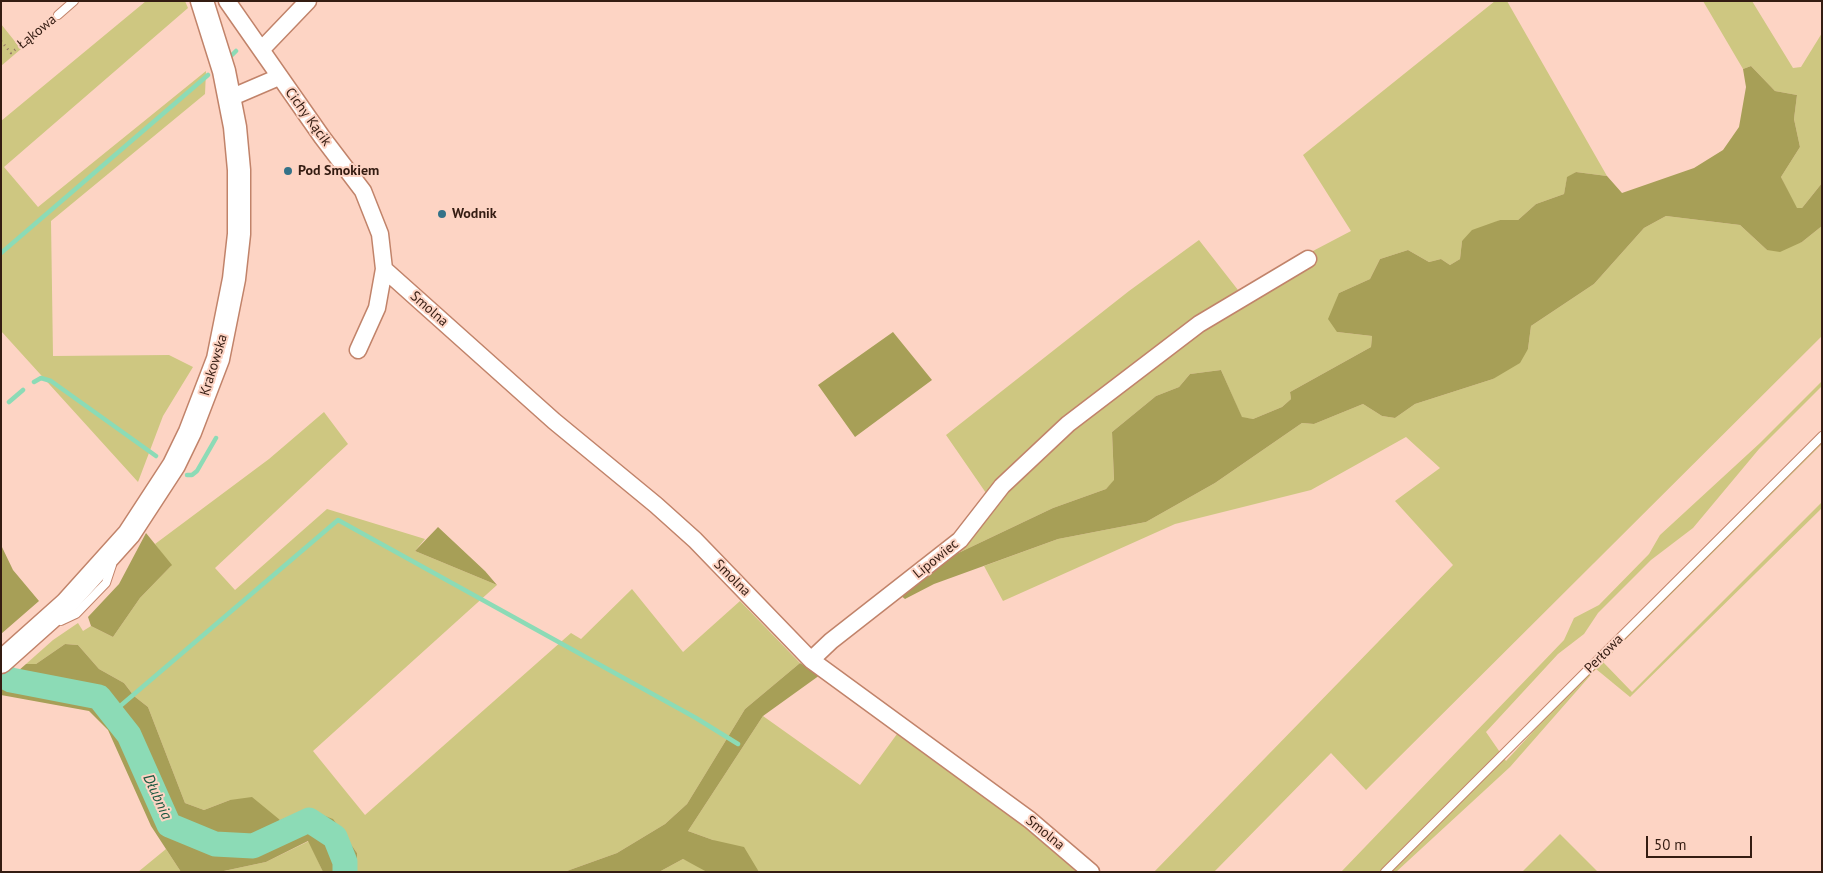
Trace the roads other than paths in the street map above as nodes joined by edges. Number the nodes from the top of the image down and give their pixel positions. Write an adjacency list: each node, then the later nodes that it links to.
1 (74, 1): 5 (lane, Łąkowa)
2 (202, 1): 8 (main road, Krakowska)
3 (227, 1): 6 (street, Cichy Kącik)
4 (308, 1): 6 (street)
5 (58, 15)
6 (262, 49): 7 (street, Cichy Kącik)
7 (279, 77): 8 (street, Cichy Kącik); 10 (street, Cichy Kącik)
8 (230, 98): 13 (main road, Krakowska)
9 (1308, 259): 14 (street, Lipowiec)
10 (384, 269): 11 (street, Cichy Kącik); 14 (street, Smolna)
11 (358, 350)
12 (1822, 436): 16 (lane, Perłowa)
13 (8, 656)
14 (811, 660): 15 (street, Smolna)
15 (1091, 872)
16 (1385, 872)

